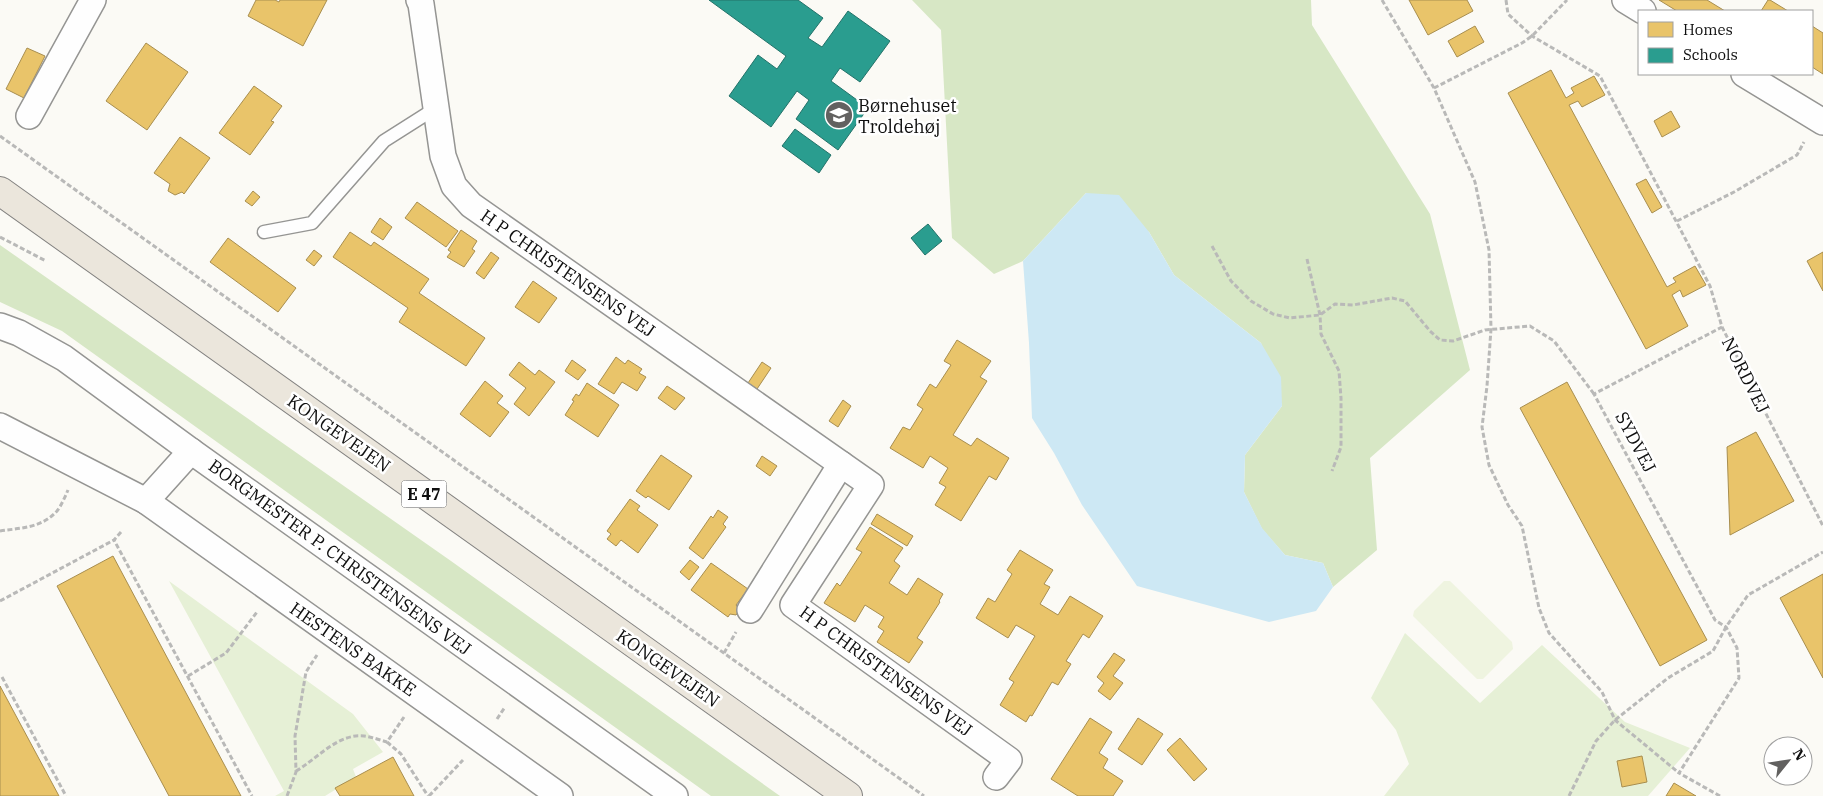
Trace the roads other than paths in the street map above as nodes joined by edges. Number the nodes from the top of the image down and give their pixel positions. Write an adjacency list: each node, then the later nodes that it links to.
1 (93, 0): 7 (street)
2 (419, 0): 6 (street, H P CHRISTENSENS VEJ)
3 (1625, 0): 4 (street)
4 (1641, 10)
5 (1746, 75): 8 (street)
6 (436, 108): 10 (lane); 14 (street, H P CHRISTENSENS VEJ)
7 (29, 116)
8 (1820, 121)
9 (0, 191): 20 (main road, KONGEVEJEN / E 47)
10 (264, 232)
11 (0, 326): 13 (street, BORGMESTER P. CHRISTENSENS VEJ)
12 (0, 426): 15 (street, HESTENS BAKKE)
13 (191, 451): 15 (street); 19 (street, BORGMESTER P. CHRISTENSENS VEJ)
14 (841, 464): 16 (street); 17 (street, H P CHRISTENSENS VEJ)
15 (146, 501): 18 (street, HESTENS BAKKE)
16 (750, 610)
17 (996, 777)
18 (560, 796)
19 (675, 796)
20 (848, 796)

